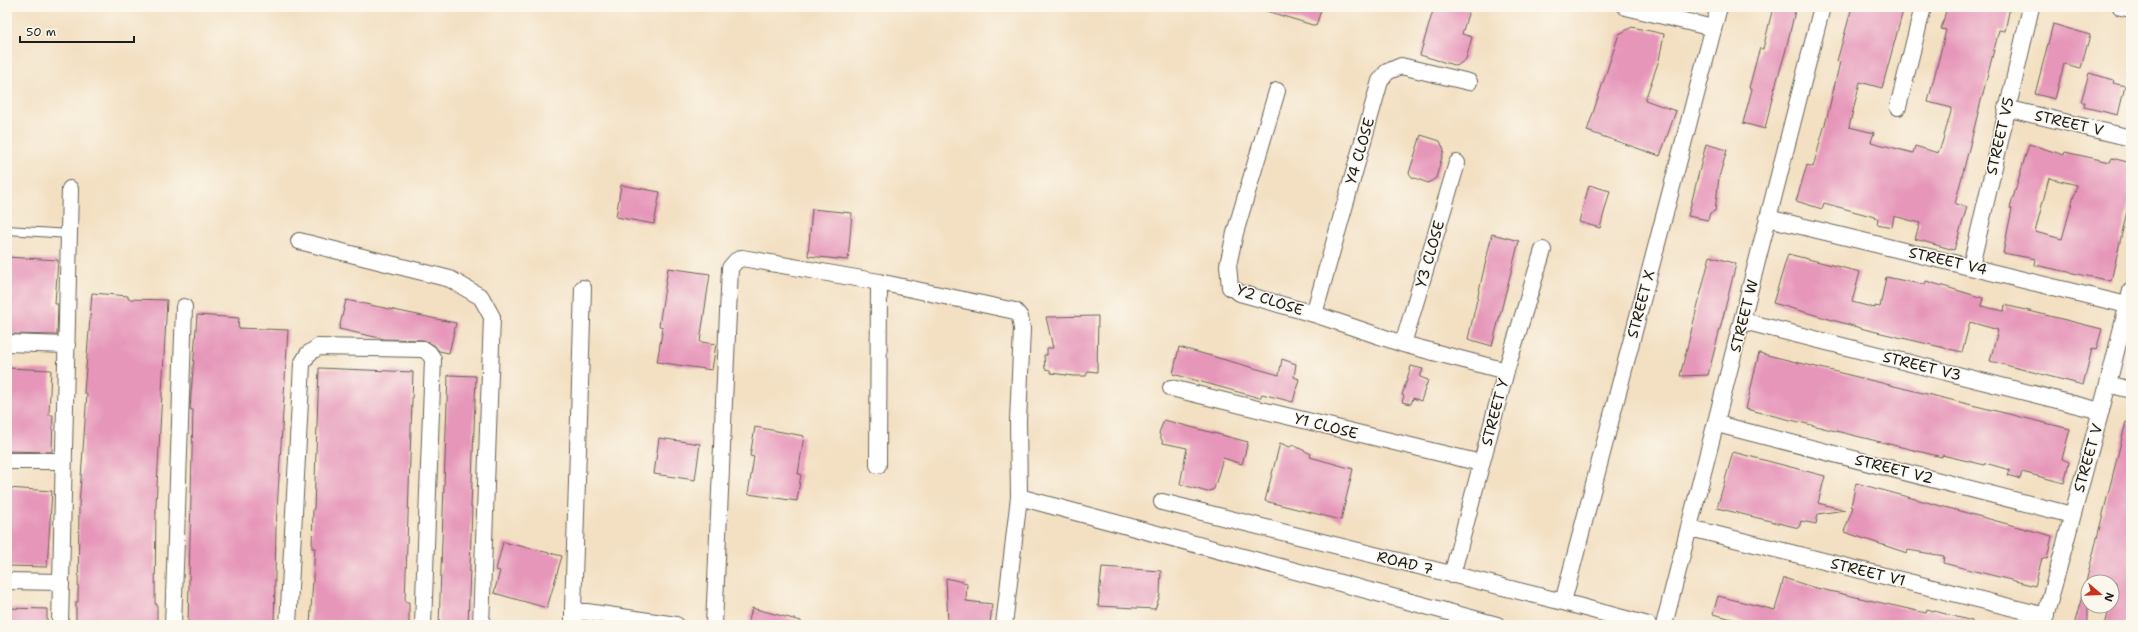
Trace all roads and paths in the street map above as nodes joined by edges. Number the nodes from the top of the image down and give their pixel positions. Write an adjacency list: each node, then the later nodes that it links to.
1 (1626, 7): 8 (street)
2 (1719, 7): 8 (street, STREET X)
3 (1822, 7): 16 (street, STREET W)
4 (1923, 7): 11 (street)
5 (2031, 7): 12 (street, STREET V5)
6 (2121, 7): 7 (street)
7 (2131, 9)
8 (1713, 28): 48 (street, STREET X)
9 (1469, 82): 26 (street, Y4 CLOSE)
10 (1277, 91): 26 (street, Y2 CLOSE)
11 (1898, 107)
12 (2006, 108): 13 (street, STREET V); 21 (street, STREET V5)
13 (2131, 138)
14 (1457, 163): 29 (street, Y3 CLOSE)
15 (70, 189): 18 (street)
16 (1768, 218): 21 (street, STREET V4); 27 (street, STREET W)
17 (7, 230): 18 (lane)
18 (69, 234): 30 (street)
19 (299, 241): 55 (street)
20 (1543, 250): 31 (street, STREET Y)
21 (1971, 266): 24 (street, STREET V4)
22 (879, 282): 40 (street); 41 (street); 57 (street)
23 (583, 288): 49 (street)
24 (2129, 298): 32 (street, STREET V)
25 (184, 307): 52 (street)
26 (1314, 314): 29 (street, Y2 CLOSE)
27 (1743, 321): 35 (street, STREET V3); 36 (street, STREET W)
28 (7, 343): 30 (street)
29 (1403, 344): 31 (street, Y2 CLOSE)
30 (67, 345): 38 (street)
31 (1506, 371): 39 (street, STREET Y)
32 (2108, 384): 34 (street); 35 (street, STREET V)
33 (1170, 388): 39 (street, Y1 CLOSE)
34 (2131, 390)
35 (2101, 411): 43 (street, STREET V)
36 (1717, 424): 43 (street, STREET V2); 44 (street, STREET W)
37 (7, 461): 38 (street)
38 (64, 461): 47 (street)
39 (1481, 463): 45 (street, STREET Y)
40 (878, 465)
41 (1019, 497): 58 (street); 59 (street)
42 (1162, 502): 45 (street, ROAD 7)
43 (2072, 515): 50 (street, STREET V)
44 (1690, 528): 50 (street, STREET V1); 61 (street, STREET W)
45 (1452, 575): 48 (street, ROAD 7)
46 (7, 581): 47 (street)
47 (61, 582): 51 (street)
48 (1563, 602): 60 (street, ROAD 7)
49 (573, 618): 56 (street)
50 (2044, 621)
51 (60, 625)
52 (173, 625)
53 (288, 625): 54 (street)
54 (423, 625)
55 (481, 625)
56 (676, 625)
57 (714, 625)
58 (1004, 625)
59 (1497, 625)
60 (1648, 625)
61 (1664, 625)

